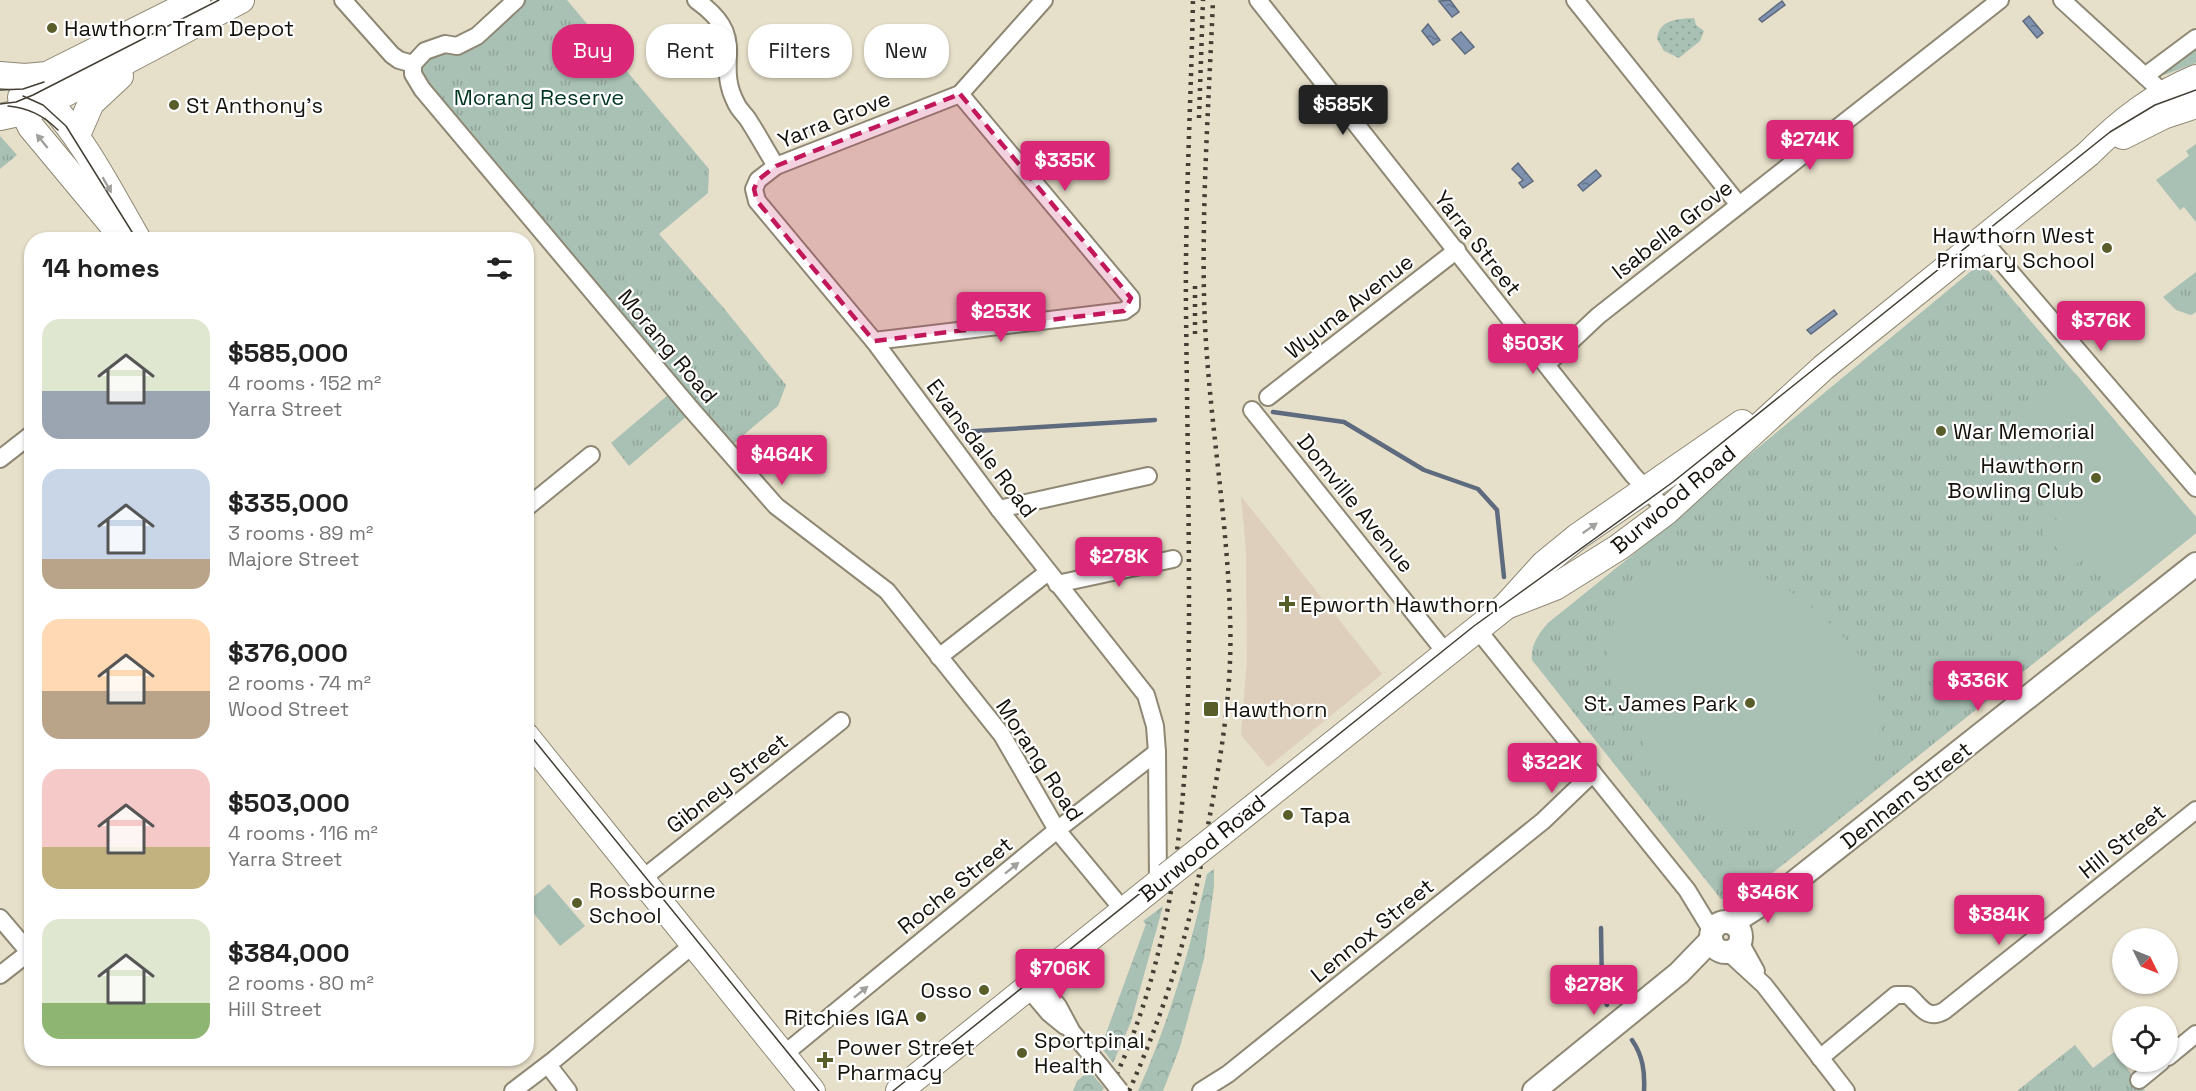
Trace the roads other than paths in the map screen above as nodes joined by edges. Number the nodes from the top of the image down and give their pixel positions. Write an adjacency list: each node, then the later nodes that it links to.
1 (197, 0): 14 (main road)
2 (241, 0): 11 (main road)
3 (343, 0): 13 (street)
4 (516, 0): 13 (street)
5 (696, 0): 21 (street)
6 (1044, 0): 16 (street, Yarra Grove)
7 (1258, 0): 26 (street, Yarra Street)
8 (1575, 0): 22 (street)
9 (2000, 0): 22 (street, Isabella Grove)
10 (2062, 0): 17 (street)
11 (169, 38): 18 (main road); 20 (main road)
12 (2196, 38): 17 (street)
13 (413, 64): 47 (street, Morang Road)
14 (12, 76): 18 (main road); 19 (main road)
15 (2196, 78): 17 (main road, Burwood Road)
16 (960, 94): 21 (street, Yarra Grove); 27 (street)
17 (2171, 96): 25 (main road, Burwood Road)
18 (49, 102): 19 (main road); 20 (main road)
19 (12, 114): 23 (main road, one-way to 19)
20 (77, 135): 24 (main road, one-way to 24)
21 (776, 166): 27 (street, Evansdale Road)
22 (1739, 205): 28 (street, Isabella Grove)
23 (118, 232)
24 (133, 232)
25 (1981, 238): 29 (main road, Burwood Road); 36 (street)
26 (1457, 250): 28 (street, Yarra Street); 30 (street, Wyuna Avenue)
27 (874, 341): 39 (street, Evansdale Road)
28 (1543, 359): 37 (street, Yarra Street)
29 (1824, 367): 37 (main road, Burwood Road); 40 (main road, Burwood Road)
30 (1268, 397)
31 (1252, 410): 46 (street, Domville Avenue)
32 (24, 440): 34 (street)
33 (591, 455): 38 (street)
34 (0, 459)
35 (1148, 476): 39 (street)
36 (2196, 488)
37 (1647, 489): 40 (street, Yarra Street); 44 (main road, Burwood Road, one-way to 37)
38 (534, 501)
39 (999, 509): 43 (street, Evansdale Road)
40 (1667, 511): 44 (main road, Burwood Road)
41 (1173, 559): 43 (street)
42 (2196, 564): 58 (street, Denham Street)
43 (1053, 578): 47 (street); 50 (street, Evansdale Road)
44 (1506, 606): 45 (main road, Burwood Road)
45 (1477, 629): 46 (main road, Burwood Road); 51 (street)
46 (1446, 653): 55 (main road, Burwood Road, bridge)
47 (939, 657): 53 (street, Morang Road)
48 (841, 721): 54 (street, Gibney Street)
49 (534, 746): 54 (main road)
50 (1157, 752): 53 (street, Roche Street); 55 (street, Evansdale Road)
51 (1597, 778): 58 (street); 70 (street, Lennox Street)
52 (2196, 810): 67 (street, Hill Street)
53 (1057, 830): 56 (street, Morang Road); 66 (street, Roche Street, one-way to 53)
54 (642, 879): 60 (main road)
55 (1162, 880): 56 (main road, Burwood Road)
56 (1124, 910): 63 (main road, Burwood Road)
57 (0, 918): 59 (street)
58 (1726, 937): 67 (street); 79 (street, Denham Street)
59 (24, 944)
60 (694, 944): 66 (main road); 68 (street)
61 (24, 956): 62 (street)
62 (0, 975)
63 (1032, 984): 75 (main road, Burwood Road); 76 (street, bridge)
64 (2196, 1034): 65 (street)
65 (2178, 1049)
66 (783, 1055): 74 (main road)
67 (1820, 1058): 80 (street)
68 (548, 1065): 72 (street); 73 (street)
69 (2149, 1072): 71 (street)
70 (1228, 1074): 77 (street, Lennox Street); 78 (street, Lennox Street)
71 (2139, 1080)
72 (513, 1091)
73 (568, 1091)
74 (812, 1091)
75 (899, 1091)
76 (1120, 1091)
77 (1201, 1091)
78 (1215, 1091)
79 (1534, 1091)
80 (1846, 1091)

